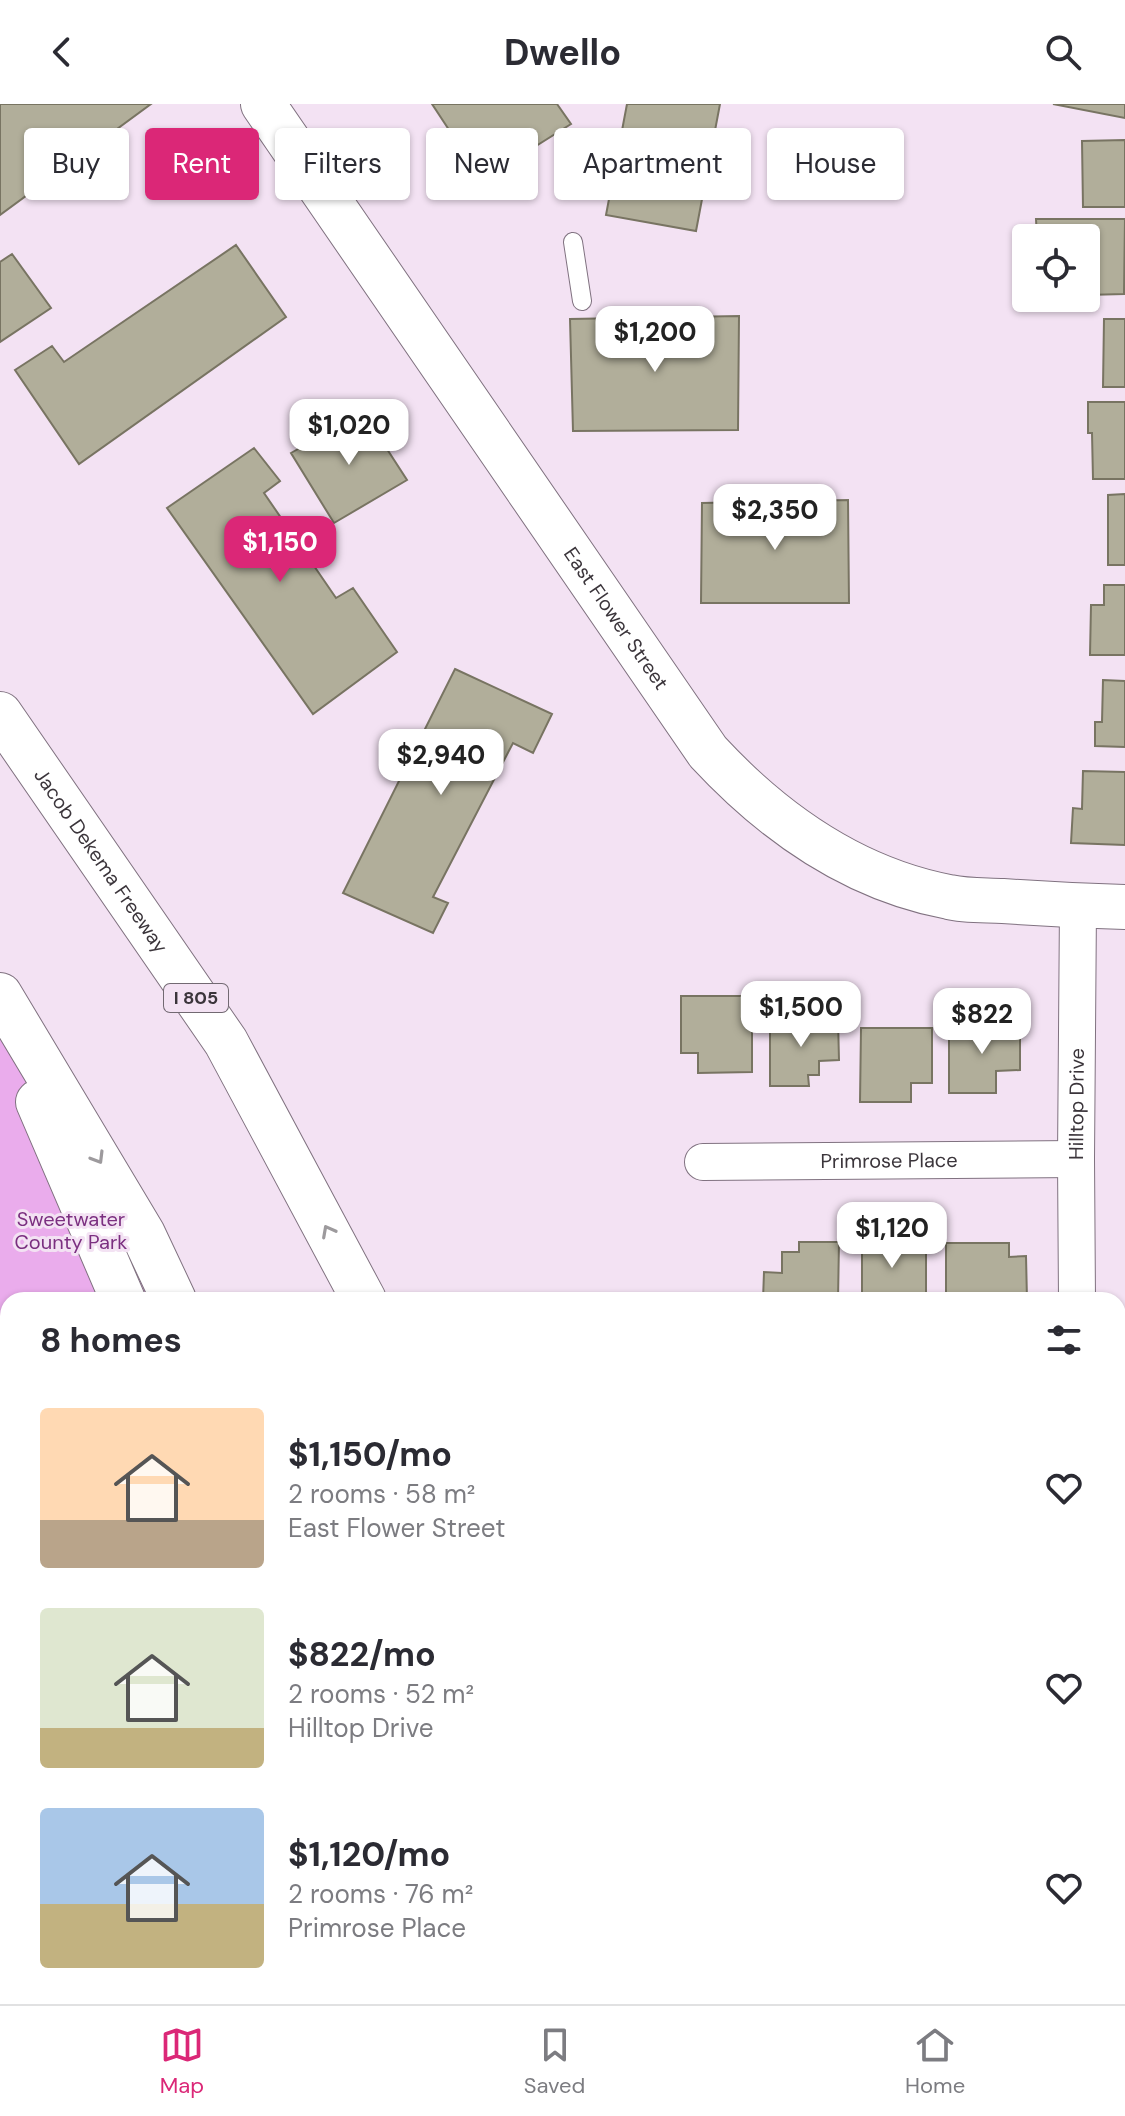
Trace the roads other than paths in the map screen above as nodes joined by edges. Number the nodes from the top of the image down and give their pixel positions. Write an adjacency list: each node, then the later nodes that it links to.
1 (263, 104): 5 (main road, East Flower Street)
2 (573, 242): 3 (lane)
3 (582, 301)
4 (0, 714): 13 (main road, Jacob Dekema Freeway / I 805, one-way to 4)
5 (1078, 906): 6 (main road, East Flower Street); 9 (street, Hilltop Drive)
6 (1125, 907)
7 (0, 995): 12 (main road, one-way to 12)
8 (0, 1016): 11 (main road)
9 (1076, 1159): 10 (street, Primrose Place); 14 (street, Hilltop Drive)
10 (703, 1162)
11 (120, 1292)
12 (170, 1292)
13 (360, 1292)
14 (1077, 1292)

